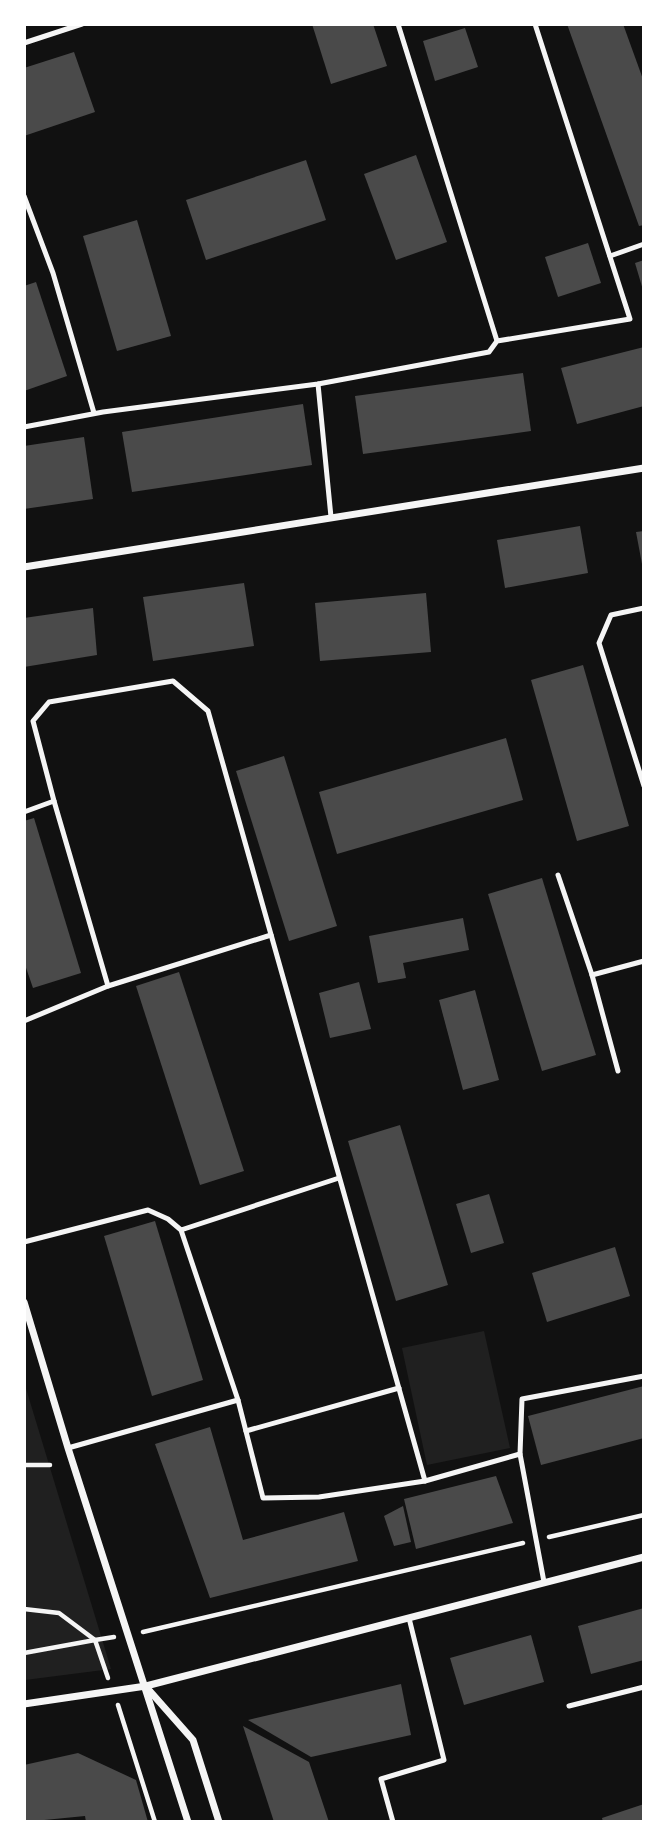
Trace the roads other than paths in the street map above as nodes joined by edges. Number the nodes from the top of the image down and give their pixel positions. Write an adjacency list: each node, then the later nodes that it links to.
1 (82, 24): 4 (lane)
2 (398, 24): 8 (lane)
3 (535, 24): 7 (lane)
4 (24, 43)
5 (24, 196): 10 (lane)
6 (643, 244): 7 (lane)
7 (610, 256): 8 (lane)
8 (496, 341): 9 (lane)
9 (318, 384): 10 (lane); 13 (lane)
10 (94, 413): 11 (lane)
11 (24, 427)
12 (643, 468): 13 (street)
13 (331, 517): 14 (street)
14 (24, 567)
15 (643, 608): 16 (lane)
16 (643, 786)
17 (54, 802): 18 (lane); 20 (lane); 23 (lane)
18 (24, 812)
19 (558, 875): 22 (lane)
20 (271, 935): 23 (lane); 26 (lane)
21 (643, 961): 22 (lane)
22 (592, 975): 25 (lane)
23 (108, 986): 24 (lane)
24 (24, 1021)
25 (618, 1071)
26 (339, 1178): 27 (lane); 31 (lane)
27 (181, 1230): 28 (lane); 32 (lane)
28 (24, 1242)
29 (24, 1303): 34 (street)
30 (643, 1376): 35 (lane)
31 (399, 1388): 33 (lane); 36 (lane)
32 (238, 1400): 33 (lane); 34 (lane)
33 (246, 1432): 36 (lane)
34 (68, 1448): 40 (street)
35 (520, 1454): 36 (lane); 38 (lane)
36 (425, 1481)
37 (643, 1557): 38 (street)
38 (544, 1582): 39 (street)
39 (409, 1618): 40 (street); 46 (lane)
40 (146, 1686): 42 (street); 44 (street); 45 (street)
41 (643, 1687): 43 (lane)
42 (24, 1704)
43 (569, 1706)
44 (188, 1822)
45 (219, 1822)
46 (393, 1822)

